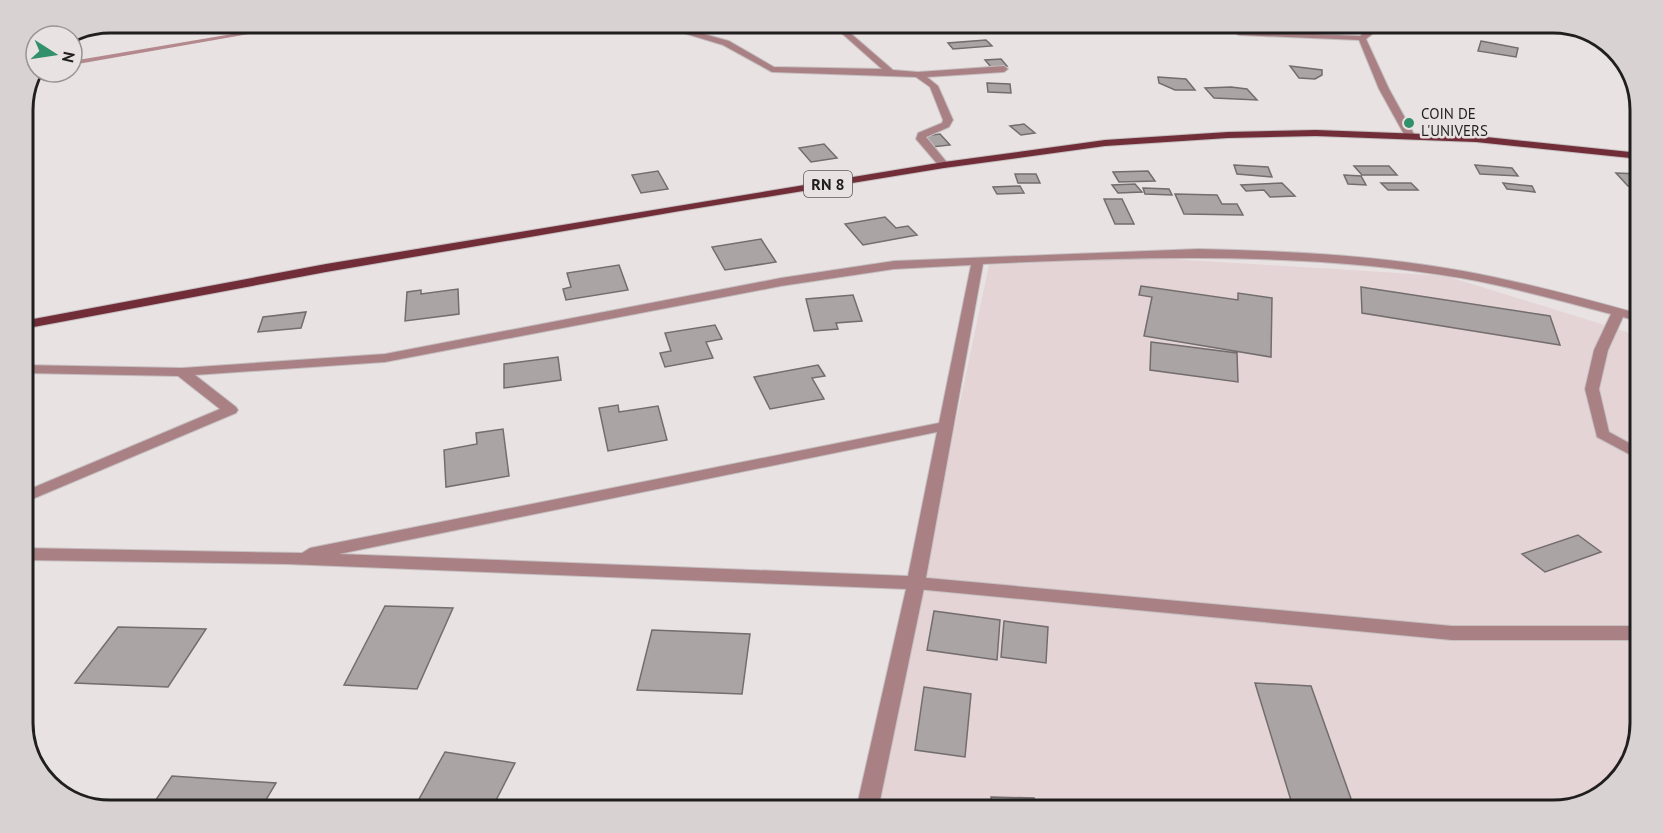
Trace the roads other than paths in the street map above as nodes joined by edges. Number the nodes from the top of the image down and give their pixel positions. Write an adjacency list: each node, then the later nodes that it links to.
1 (688, 33): 7 (street)
2 (845, 33): 7 (street)
3 (1239, 33): 5 (street)
4 (1369, 33): 5 (street)
5 (1362, 38): 9 (street)
6 (1004, 69): 8 (street)
7 (890, 72): 8 (street)
8 (918, 75): 11 (street)
9 (1410, 136): 10 (main road, RN 8); 11 (main road, RN 8)
10 (1630, 153)
11 (944, 165): 15 (main road, RN 8)
12 (978, 261): 13 (street); 17 (street); 18 (street)
13 (1619, 312): 14 (street); 19 (street)
14 (1630, 315)
15 (33, 323)
16 (33, 369): 17 (street)
17 (182, 372): 20 (street)
18 (946, 426): 22 (street); 23 (street)
19 (1630, 449)
20 (33, 494)
21 (33, 554): 22 (street)
22 (286, 558): 23 (street)
23 (916, 583): 24 (street); 25 (street)
24 (1630, 633)
25 (869, 800)

